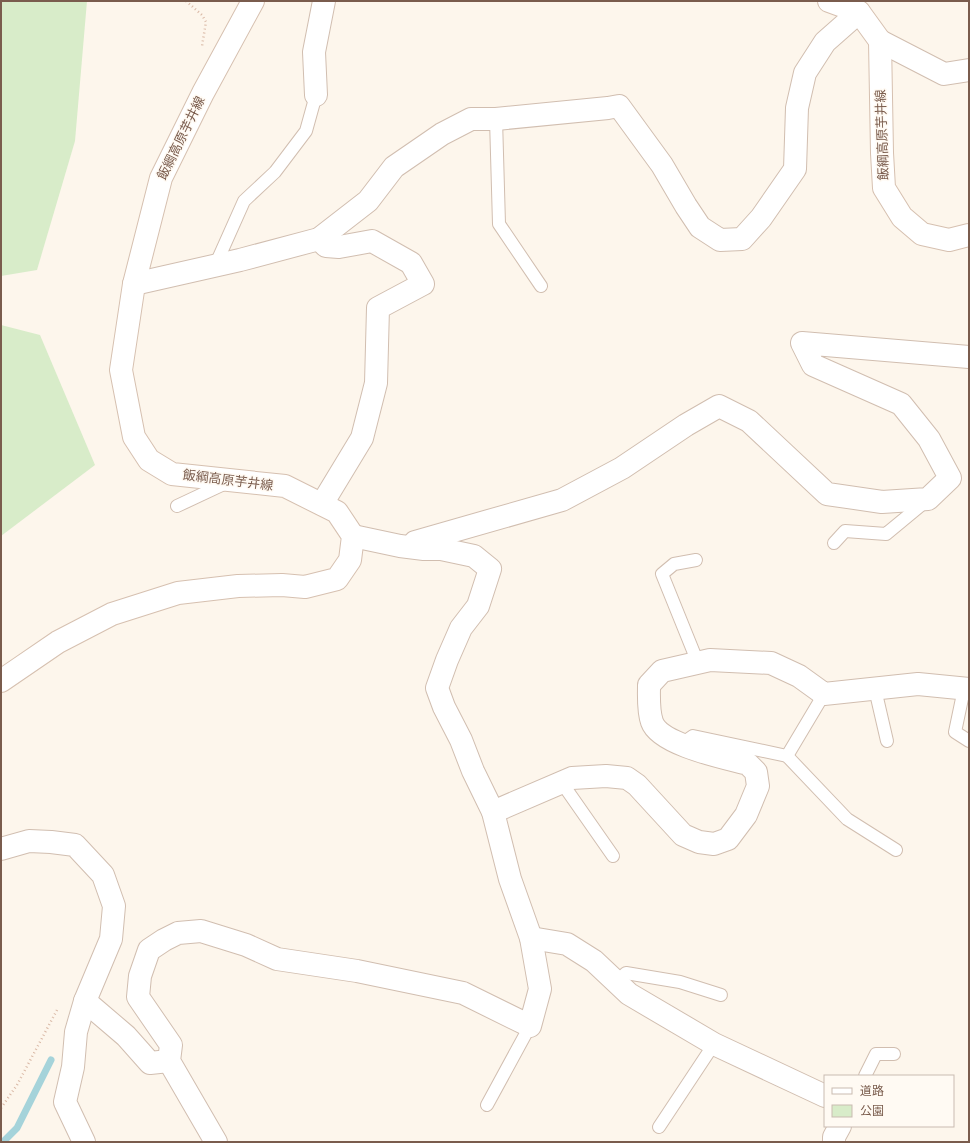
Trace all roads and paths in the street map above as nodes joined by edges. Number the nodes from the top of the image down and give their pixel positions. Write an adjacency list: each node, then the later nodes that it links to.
1 (186, 1): 7 (path)
2 (253, 1): 14 (street, 飯綱高原芋井線)
3 (324, 1): 9 (street)
4 (829, 1): 5 (street)
5 (859, 12): 6 (street); 10 (street)
6 (880, 41): 8 (street); 11 (street, 飯綱高原芋井線)
7 (201, 51)
8 (969, 70)
9 (316, 95): 13 (lane)
10 (496, 119): 12 (street); 15 (lane)
11 (969, 235)
12 (319, 239): 13 (street); 19 (street)
13 (215, 266): 14 (street)
14 (134, 284): 17 (street, 飯綱高原芋井線)
15 (542, 286)
16 (968, 358): 18 (street)
17 (232, 480): 19 (street, 飯綱高原芋井線); 20 (lane)
18 (928, 499): 22 (lane); 23 (street)
19 (322, 504): 21 (street, 飯綱高原芋井線)
20 (177, 506)
21 (353, 536): 23 (street); 26 (street)
22 (834, 543)
23 (400, 546): 35 (street)
24 (696, 560): 25 (lane)
25 (698, 663): 29 (street); 32 (street)
26 (1, 681)
27 (875, 688): 28 (street); 29 (street); 30 (lane)
28 (966, 689): 31 (lane)
29 (824, 694): 33 (lane)
30 (887, 741)
31 (969, 741)
32 (680, 745): 33 (lane); 34 (street)
33 (787, 756): 37 (lane)
34 (562, 783): 35 (street); 38 (lane)
35 (493, 812): 39 (street)
36 (1, 849): 42 (street)
37 (896, 850)
38 (613, 856)
39 (531, 938): 40 (street); 43 (street)
40 (616, 982): 41 (lane); 44 (street)
41 (721, 995)
42 (85, 1001): 46 (street); 50 (path); 53 (street)
43 (530, 1026): 46 (street); 49 (lane)
44 (714, 1044): 48 (street); 51 (lane)
45 (894, 1054): 47 (lane)
46 (169, 1061): 54 (street)
47 (866, 1075)
48 (824, 1096)
49 (487, 1105)
50 (1, 1108)
51 (660, 1127)
52 (839, 1127): 55 (street)
53 (84, 1142)
54 (216, 1142)
55 (834, 1142)

